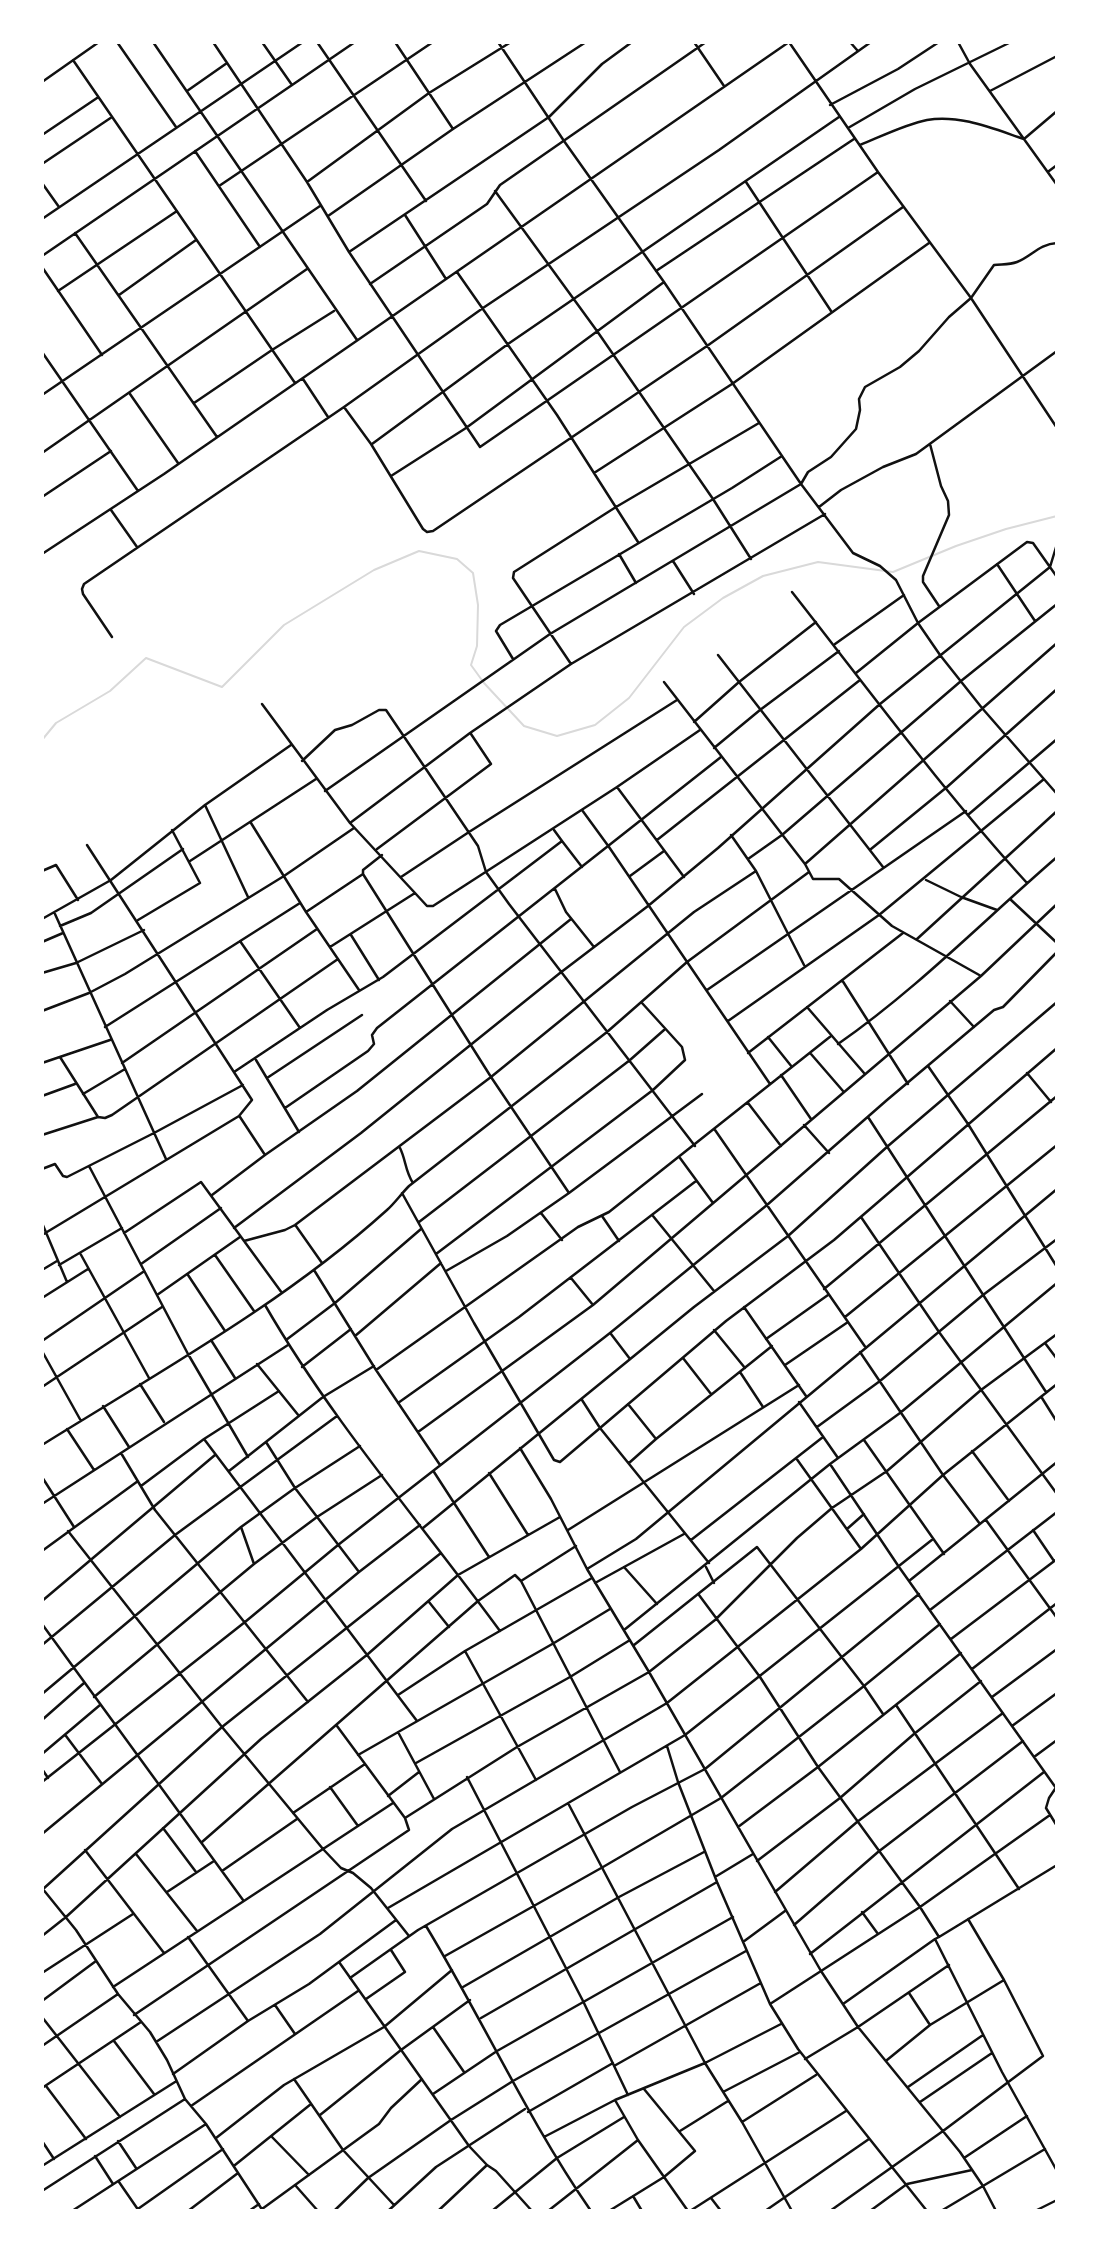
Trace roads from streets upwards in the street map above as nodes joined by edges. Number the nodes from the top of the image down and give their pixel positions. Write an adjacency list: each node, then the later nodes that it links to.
1 (99, 42): 28 (street)
2 (117, 42): 51 (street)
3 (153, 42): 39 (street)
4 (213, 42): 31 (street)
5 (262, 42): 29 (street)
6 (303, 42): 29 (street)
7 (317, 42): 27 (street)
8 (355, 42): 27 (street)
9 (395, 42): 30 (street)
10 (433, 42): 30 (street)
11 (498, 42): 23 (street)
12 (511, 42): 23 (street)
13 (586, 42): 34 (street)
14 (632, 42): 49 (street)
15 (694, 42): 24 (street)
16 (706, 42): 24 (street)
17 (789, 42): 35 (street); 38 (street)
18 (850, 42): 25 (street)
19 (871, 42): 25 (street)
20 (939, 42): 44 (street)
21 (958, 42): 32 (street)
22 (1011, 42): 32 (street)
23 (502, 47): 34 (street); 41 (street)
24 (698, 48): 38 (street); 59 (street)
25 (857, 51): 35 (street)
26 (1057, 56): 40 (street)
27 (330, 59): 37 (street); 42 (street)
28 (73, 60): 33 (street); 43 (street)
29 (274, 60): 36 (street); 37 (street)
30 (407, 60): 41 (street); 42 (street)
31 (227, 63): 36 (street); 39 (street)
32 (971, 64): 40 (street); 53 (street)
33 (42, 82)
34 (525, 82): 49 (street); 54 (street)
35 (814, 82): 44 (street); 86 (street)
36 (240, 83): 45 (street); 46 (street)
37 (292, 85): 45 (street)
38 (724, 86): 71 (street)
39 (186, 91): 46 (street)
40 (990, 91): 58 (street)
41 (429, 93): 52 (street); 54 (street)
42 (354, 94): 52 (street); 60 (street)
43 (99, 97): 48 (street); 55 (street)
44 (830, 105): 50 (street)
45 (257, 109): 56 (street); 60 (street)
46 (200, 111): 51 (street); 56 (street)
47 (1057, 111): 58 (street)
48 (112, 117): 63 (street); 64 (street)
49 (549, 117): 59 (street); 78 (street)
50 (839, 117): 53 (street); 73 (street)
51 (176, 127): 63 (street)
52 (379, 128): 65 (street); 72 (street)
53 (848, 128): 57 (street)
54 (453, 129): 65 (street)
55 (42, 135)
56 (217, 136): 62 (street); 67 (street)
57 (855, 139): 61 (street); 79 (street)
58 (1024, 139): 61 (street); 69 (street)
59 (564, 141): 71 (street); 77 (street)
60 (280, 144): 67 (street); 72 (street)
61 (860, 145): 68 (street)
62 (195, 151): 70 (street); 76 (street)
63 (137, 153): 70 (street); 82 (street)
64 (42, 164)
65 (401, 164): 78 (street); 85 (street)
66 (1057, 164): 69 (street)
67 (240, 172): 76 (street); 89 (street)
68 (878, 172): 81 (street); 91 (street)
69 (1048, 172): 75 (street)
70 (155, 178): 83 (street); 90 (street)
71 (592, 178): 86 (street); 88 (street)
72 (307, 182): 80 (street)
73 (746, 182): 79 (street); 98 (street)
74 (42, 183): 82 (street)
75 (1057, 185)
76 (219, 186): 96 (street)
77 (495, 191): 88 (street); 95 (street)
78 (426, 201): 84 (street)
79 (760, 203): 91 (street); 104 (street)
80 (320, 206): 85 (street); 89 (street)
81 (903, 207): 93 (street); 107 (street)
82 (59, 208): 87 (street)
83 (177, 211): 92 (street); 101 (street)
84 (405, 215): 95 (street); 97 (street)
85 (327, 216): 97 (street)
86 (618, 217): 98 (street); 100 (street)
87 (42, 219)
88 (523, 227): 100 (street); 105 (street)
89 (282, 232): 96 (street); 103 (street)
90 (75, 233): 99 (street); 101 (street)
91 (783, 239): 107 (street); 116 (street)
92 (196, 240): 106 (street); 112 (street)
93 (930, 242): 113 (street); 119 (street)
94 (1057, 243): 113 (street)
95 (425, 244): 108 (street); 110 (street)
96 (260, 247): 106 (street)
97 (349, 252): 110 (street)
98 (643, 252): 104 (street); 114 (street)
99 (42, 256)
100 (549, 264): 114 (street); 115 (street)
101 (98, 265): 111 (street); 112 (street)
102 (42, 267): 111 (street)
103 (307, 269): 117 (street); 118 (street)
104 (656, 271): 109 (street)
105 (457, 272): 108 (street); 115 (street)
106 (220, 274): 118 (street); 121 (street)
107 (808, 276): 119 (street); 125 (street)
108 (446, 279): 120 (street)
109 (664, 282): 116 (street); 122 (street)
110 (370, 284): 120 (street)
111 (58, 291): 130 (street)
112 (118, 295): 121 (street)
113 (971, 298): 134 (street); 163 (street)
114 (575, 300): 122 (street); 124 (street)
115 (483, 308): 124 (street); 129 (street)
116 (681, 309): 125 (street); 131 (street)
117 (335, 310): 123 (street); 126 (street)
118 (246, 311): 126 (street); 132 (street)
119 (831, 312): 138 (street)
120 (391, 316): 123 (street); 129 (street)
121 (141, 328): 130 (street); 132 (street)
122 (597, 331): 131 (street); 135 (street)
123 (357, 340): 133 (street)
124 (508, 344): 135 (street); 140 (street)
125 (707, 345): 138 (street); 139 (street)
126 (272, 350): 137 (street); 144 (street)
127 (1057, 351): 134 (street)
128 (42, 352): 136 (street)
129 (417, 354): 140 (street); 145 (street)
130 (102, 355): 136 (street)
131 (612, 355): 139 (street); 143 (street)
132 (168, 367): 141 (street); 144 (street)
133 (302, 378): 137 (street); 146 (street)
134 (1022, 378): 150 (street); 155 (street)
135 (532, 379): 143 (street); 149 (street)
136 (62, 381): 142 (street); 147 (street)
137 (295, 383): 153 (street)
138 (732, 384): 148 (street); 151 (street)
139 (637, 392): 151 (street); 152 (street)
140 (442, 393): 149 (street); 154 (street)
141 (130, 394): 147 (street); 159 (street)
142 (42, 395)
143 (547, 400): 149 (street); 152 (street)
144 (194, 403): 153 (street)
145 (344, 407): 146 (street); 154 (street)
146 (328, 417): 174 (street)
147 (90, 421): 156 (street); 157 (street)
148 (759, 424): 158 (street); 160 (street)
149 (466, 428): 162 (street)
150 (1057, 428)
151 (662, 429): 160 (street); 161 (street)
152 (571, 436): 161 (street); 162 (street)
153 (217, 437): 159 (street)
154 (371, 444): 162 (street)
155 (930, 444): 168 (street); 189 (street)
156 (111, 451): 164 (street); 165 (street)
157 (42, 453)
158 (782, 456): 163 (street); 166 (street)
159 (179, 464): 164 (street)
160 (689, 466): 166 (street); 167 (street)
161 (594, 473): 167 (street)
162 (391, 477)
163 (801, 484): 168 (street); 171 (street)
164 (138, 491): 169 (street)
165 (42, 497)
166 (713, 499): 171 (street); 172 (street)
167 (616, 507): 172 (street); 188 (street)
168 (819, 507): 170 (street)
169 (110, 509): 174 (street); 175 (street)
170 (825, 514): 177 (street); 186 (street)
171 (731, 527): 177 (street); 178 (street)
172 (638, 542): 176 (street)
173 (1057, 544): 180 (street)
174 (137, 547): 194 (street)
175 (42, 554)
176 (619, 554): 182 (street); 188 (street)
177 (752, 559): 185 (street)
178 (673, 561): 182 (street); 185 (street)
179 (997, 564): 180 (street); 184 (street); 189 (street)
180 (1050, 567): 181 (street); 184 (street)
181 (1057, 577)
182 (636, 583): 193 (street)
183 (792, 592): 191 (street)
184 (1016, 593): 190 (street); 199 (street)
185 (694, 594): 201 (street)
186 (904, 595): 192 (street); 196 (street)
187 (1057, 604): 190 (street)
188 (532, 606): 193 (street); 200 (street)
189 (940, 607): 192 (street)
190 (1035, 621): 204 (street)
191 (816, 622): 196 (street); 206 (street)
192 (918, 623): 199 (street); 202 (street)
193 (550, 634): 200 (street); 201 (street)
194 (112, 638)
195 (1057, 643): 211 (street)
196 (834, 645): 197 (street)
197 (839, 651): 202 (street); 212 (street)
198 (718, 655): 206 (street)
199 (940, 655): 204 (street); 210 (street)
200 (513, 659): 217 (street)
201 (571, 664): 216 (street)
202 (856, 673): 203 (street)
203 (860, 679): 210 (street); 219 (street)
204 (961, 681): 211 (street); 215 (street)
205 (664, 682): 208 (street)
206 (739, 682): 212 (street); 213 (street)
207 (1057, 689): 218 (street)
208 (677, 700): 213 (street); 252 (street)
209 (262, 704): 221 (street)
210 (880, 704): 215 (street); 228 (street)
211 (982, 708): 218 (street); 224 (street)
212 (760, 709): 219 (street); 222 (street)
213 (694, 722): 214 (street)
214 (700, 730): 222 (street); 232 (street)
215 (903, 732): 224 (street); 237 (street)
216 (470, 733): 227 (street); 238 (street)
217 (404, 735): 225 (street); 227 (street); 235 (street)
218 (1005, 735): 226 (street); 233 (street)
219 (784, 739): 228 (street); 229 (street)
220 (1057, 739): 226 (street)
221 (291, 745): 225 (street); 239 (street)
222 (714, 748): 223 (street)
223 (721, 757): 229 (street); 244 (street)
224 (923, 759): 233 (street); 247 (street)
225 (302, 761): 230 (street)
226 (1030, 763): 231 (street); 243 (street)
227 (426, 766): 238 (street); 246 (street)
228 (806, 768): 237 (street); 240 (street)
229 (737, 778): 240 (street); 257 (street)
230 (316, 779): 235 (street); 245 (street)
231 (1044, 779): 234 (street); 251 (street)
232 (617, 787): 241 (street); 244 (street)
233 (947, 787): 243 (street); 262 (street)
234 (1055, 789): 236 (street)
235 (325, 791): 246 (street)
236 (1057, 794)
237 (828, 796): 247 (street); 254 (street)
238 (447, 797): 252 (street); 261 (street)
239 (205, 805): 250 (street); 255 (street)
240 (761, 808): 253 (street); 254 (street)
241 (582, 810): 249 (street); 259 (street)
242 (1057, 811): 266 (street)
243 (967, 813): 251 (street); 271 (street)
244 (642, 822): 257 (street); 259 (street)
245 (251, 823): 255 (street); 277 (street)
246 (350, 823): 248 (street)
247 (850, 823): 262 (street); 269 (street)
248 (354, 828): 261 (street); 277 (street)
249 (553, 828): 256 (street); 274 (street)
250 (172, 830): 260 (street); 282 (street)
251 (981, 831): 266 (street); 281 (street)
252 (469, 832): 274 (street); 278 (street)
253 (731, 835): 267 (street); 280 (street)
254 (782, 835): 267 (street); 269 (street)
255 (222, 841): 268 (street); 289 (street)
256 (562, 841): 270 (street); 285 (street)
257 (657, 841): 263 (street)
258 (87, 845): 282 (street)
259 (609, 847): 270 (street); 279 (street)
260 (183, 849): 268 (street); 287 (street)
261 (377, 849): 264 (street)
262 (870, 849): 271 (street)
263 (664, 850): 279 (street); 280 (street)
264 (382, 855): 276 (street); 278 (street)
265 (1057, 857): 283 (street)
266 (1004, 858): 283 (street); 290 (street)
267 (748, 859): 273 (street)
268 (190, 861): 306 (street)
269 (805, 864): 275 (street)
270 (582, 867): 286 (street)
271 (883, 867): 284 (street)
272 (42, 871): 293 (street)
273 (755, 871): 291 (street); 315 (street)
274 (486, 872): 285 (street); 288 (street)
275 (809, 872): 284 (street); 291 (street)
276 (363, 874): 299 (street); 300 (street)
277 (284, 876): 289 (street); 294 (street)
278 (401, 877): 288 (street)
279 (629, 877): 296 (street)
280 (684, 877): 296 (street)
281 (925, 879): 290 (street); 302 (street)
282 (111, 880): 287 (street); 293 (street)
283 (1027, 883): 292 (street)
284 (852, 888): 302 (street); 312 (street)
285 (498, 889): 303 (street); 325 (street)
286 (554, 889): 303 (street); 305 (street)
287 (119, 892): 306 (street); 308 (street)
288 (415, 893): 300 (street)
289 (248, 897): 324 (street)
290 (961, 897): 298 (street); 316 (street)
291 (770, 899): 312 (street); 328 (street)
292 (1010, 899): 298 (street); 307 (street)
293 (78, 900): 301 (street)
294 (300, 903): 299 (street); 317 (street)
295 (1057, 904): 307 (street)
296 (648, 906): 315 (street); 322 (street)
297 (42, 910): 304 (street)
298 (997, 910): 326 (street)
299 (306, 912): 309 (street)
300 (386, 912): 314 (street); 325 (street)
301 (55, 913): 304 (street); 308 (street)
302 (879, 915): 313 (street); 330 (street)
303 (518, 917): 320 (street); 338 (street)
304 (44, 918)
305 (571, 919): 320 (street); 322 (street)
306 (138, 920): 310 (street)
307 (1036, 925): 319 (street); 334 (street)
308 (60, 926): 311 (street)
309 (317, 929): 321 (street); 331 (street)
310 (144, 930): 324 (street); 329 (street)
311 (63, 933): 318 (street); 329 (street)
312 (787, 933): 330 (street); 340 (street)
313 (903, 933): 316 (street); 335 (street)
314 (350, 934): 321 (street); 336 (street)
315 (666, 934): 328 (street); 346 (street)
316 (917, 939): 326 (street)
317 (240, 941): 331 (street); 337 (street)
318 (42, 942)
319 (1057, 943)
320 (538, 946): 333 (street); 351 (street)
321 (330, 947): 327 (street)
322 (594, 947): 333 (street)
323 (1057, 952): 355 (street)
324 (159, 953): 337 (street); 341 (street)
325 (413, 956): 336 (street); 338 (street)
326 (947, 956): 334 (street); 353 (street)
327 (338, 959): 339 (street); 342 (street)
328 (687, 962): 340 (street); 344 (street)
329 (76, 963): 332 (street); 341 (street)
330 (804, 965): 352 (street)
331 (260, 969): 342 (street); 349 (street)
332 (42, 973)
333 (560, 973): 346 (street); 364 (street)
334 (981, 976): 343 (street)
335 (841, 979): 347 (street); 353 (street)
336 (379, 980): 339 (street)
337 (177, 981): 349 (street); 354 (street)
338 (431, 985): 351 (street); 398 (street)
339 (359, 990): 356 (street)
340 (707, 990): 352 (street)
341 (89, 993): 348 (street); 354 (street)
342 (279, 998): 356 (street); 362 (street)
343 (950, 1001): 355 (street); 368 (street)
344 (641, 1002): 357 (street); 358 (street)
345 (1057, 1002): 391 (street)
346 (583, 1003): 358 (street); 381 (street)
347 (806, 1007): 359 (street); 360 (street)
348 (42, 1011)
349 (196, 1011): 362 (street); 373 (street)
350 (362, 1015): 382 (street)
351 (451, 1016): 364 (street); 407 (street)
352 (728, 1021): 366 (street)
353 (869, 1023): 363 (street); 368 (street)
354 (105, 1027): 361 (street)
355 (974, 1027): 374 (street)
356 (300, 1028): 370 (street)
357 (664, 1030): 371 (street); 387 (street)
358 (607, 1032): 371 (street); 397 (street)
359 (768, 1037): 366 (street); 375 (street)
360 (831, 1037): 363 (street); 367 (street)
361 (110, 1040): 369 (street); 373 (street)
362 (216, 1042): 377 (street); 394 (street)
363 (838, 1044): 378 (street)
364 (471, 1046): 381 (street); 447 (street)
365 (1057, 1048): 379 (street)
366 (748, 1053): 385 (street)
367 (810, 1053): 375 (street); 388 (street)
368 (888, 1054): 378 (street); 386 (street)
369 (60, 1057): 372 (street); 383 (street)
370 (255, 1059): 377 (street); 382 (street)
371 (630, 1060): 387 (street); 410 (street)
372 (42, 1063)
373 (122, 1063): 376 (street)
374 (928, 1066): 386 (street); 391 (street)
375 (792, 1067): 380 (street)
376 (125, 1069): 389 (street); 394 (street)
377 (234, 1072): 384 (street)
378 (864, 1073): 388 (street)
379 (1027, 1073): 395 (street); 404 (street)
380 (781, 1075): 385 (street); 403 (street)
381 (491, 1077): 397 (street); 415 (street)
382 (267, 1078): 398 (street)
383 (76, 1083): 389 (street); 392 (street)
384 (243, 1084): 399 (street); 408 (street)
385 (770, 1084): 396 (street)
386 (908, 1084): 402 (street)
387 (653, 1090): 401 (street); 422 (street)
388 (843, 1091): 403 (street)
389 (83, 1094): 400 (street)
390 (702, 1094): 401 (street)
391 (948, 1095): 404 (street); 414 (street)
392 (42, 1096)
393 (1057, 1097): 395 (street)
394 (139, 1098): 400 (street); 408 (street)
395 (1051, 1102): 418 (street)
396 (748, 1103): 406 (street); 413 (street)
397 (510, 1106): 410 (street); 427 (street)
398 (285, 1108): 407 (street)
399 (239, 1116): 417 (street); 420 (street)
400 (98, 1117): 409 (street)
401 (673, 1117): 412 (street); 431 (street)
402 (868, 1117): 414 (street); 416 (street)
403 (811, 1120): 405 (street)
404 (968, 1124): 418 (street); 425 (street)
405 (804, 1125): 413 (street); 416 (street)
406 (715, 1130): 412 (street); 424 (street)
407 (299, 1132): 417 (street)
408 (155, 1133): 420 (street); 421 (street)
409 (42, 1135)
410 (531, 1137): 422 (street); 443 (street)
411 (1057, 1145): 428 (street)
412 (695, 1146): 419 (street)
413 (781, 1146): 424 (street)
414 (888, 1146): 425 (street); 452 (street)
415 (400, 1148): 427 (street); 445 (street)
416 (829, 1153): 435 (street)
417 (265, 1155): 432 (street)
418 (986, 1155): 428 (street); 436 (street)
419 (680, 1158): 426 (street); 439 (street)
420 (166, 1159): 433 (street)
421 (89, 1166): 423 (street); 433 (street)
422 (551, 1167): 431 (street); 462 (street)
423 (42, 1169)
424 (745, 1175): 434 (street); 435 (street)
425 (907, 1175): 436 (street); 441 (street)
426 (696, 1181): 434 (street); 440 (street)
427 (413, 1183): 430 (street)
428 (1005, 1186): 442 (street); 451 (street)
429 (1057, 1189): 442 (street)
430 (402, 1193): 443 (street); 468 (street)
431 (569, 1193): 438 (street)
432 (212, 1195): 437 (street); 449 (street)
433 (105, 1196): 446 (street); 450 (street)
434 (713, 1203): 454 (street)
435 (767, 1205): 452 (street); 470 (street)
436 (926, 1205): 451 (street); 459 (street)
437 (221, 1208): 447 (street); 467 (street)
438 (541, 1213): 456 (street); 476 (street)
439 (602, 1216): 456 (street); 458 (street)
440 (653, 1216): 454 (street); 458 (street)
441 (861, 1217): 459 (street); 464 (street)
442 (1025, 1217): 460 (street); 469 (street)
443 (419, 1222): 448 (street)
444 (42, 1223): 450 (street)
445 (295, 1225): 457 (street); 468 (street)
446 (122, 1228): 449 (street); 461 (street)
447 (234, 1228): 453 (street)
448 (422, 1228): 462 (street); 490 (street)
449 (124, 1233): 467 (street)
450 (44, 1234): 465 (street)
451 (946, 1234): 469 (street); 477 (street)
452 (788, 1236): 464 (street); 483 (street)
453 (241, 1237): 457 (street); 463 (street)
454 (672, 1238): 470 (street); 493 (street)
455 (1057, 1239): 460 (street)
456 (562, 1240): 494 (street)
457 (244, 1241): 484 (street)
458 (619, 1241): 479 (street)
459 (879, 1244): 477 (street); 482 (street)
460 (1045, 1249): 471 (street); 487 (street)
461 (80, 1253): 465 (street); 472 (street)
462 (436, 1254): 466 (street)
463 (215, 1255): 478 (street); 497 (street)
464 (806, 1262): 482 (street); 496 (street)
465 (58, 1263): 473 (street); 480 (street)
466 (441, 1263): 476 (street); 508 (street)
467 (141, 1264): 475 (street)
468 (322, 1264): 474 (street)
469 (964, 1265): 487 (street); 492 (street)
470 (693, 1266): 483 (street); 505 (street)
471 (1057, 1267)
472 (88, 1269): 480 (street); 489 (street)
473 (42, 1270)
474 (314, 1270): 484 (street); 490 (street)
475 (144, 1271): 485 (street); 489 (street)
476 (446, 1271): 494 (street)
477 (898, 1273): 492 (street); 498 (street)
478 (187, 1275): 485 (street); 503 (street)
479 (571, 1278): 493 (street); 511 (street)
480 (67, 1282): 488 (street)
481 (1057, 1283): 500 (street)
482 (824, 1289): 486 (street)
483 (714, 1291): 521 (street)
484 (282, 1293): 491 (street)
485 (157, 1295): 495 (street)
486 (828, 1295): 498 (street); 509 (street)
487 (983, 1295): 500 (street); 504 (street)
488 (42, 1298)
489 (103, 1298): 506 (street); 512 (street)
490 (335, 1303): 501 (street); 513 (street)
491 (265, 1304): 497 (street); 513 (street)
492 (919, 1304): 504 (street); 516 (street)
493 (593, 1305): 530 (street)
494 (465, 1306): 511 (street); 528 (street)
495 (163, 1307): 506 (street); 519 (street)
496 (744, 1307): 502 (street); 509 (street)
497 (254, 1311): 503 (street)
498 (845, 1317): 499 (street)
499 (848, 1322): 516 (street); 526 (street)
500 (1003, 1326): 522 (street); 524 (street)
501 (351, 1329): 508 (street); 527 (street)
502 (714, 1330): 520 (street); 529 (street)
503 (225, 1331): 510 (street)
504 (939, 1332): 524 (street); 535 (street)
505 (610, 1333): 521 (street); 551 (street)
506 (123, 1334): 532 (street); 533 (street)
507 (1057, 1334): 514 (street)
508 (355, 1336): 528 (street)
509 (766, 1339): 515 (street)
510 (211, 1340): 519 (street); 534 (street)
511 (484, 1340): 530 (street); 550 (street)
512 (42, 1341)
513 (287, 1342): 525 (street); 527 (street)
514 (1045, 1343): 522 (street); 523 (street)
515 (772, 1346): 526 (street); 529 (street)
516 (866, 1348): 518 (street)
517 (42, 1351): 532 (street)
518 (860, 1352): 535 (street); 545 (street)
519 (188, 1354): 533 (street); 543 (street)
520 (682, 1357): 544 (street); 552 (street)
521 (630, 1359): 548 (street)
522 (1024, 1359): 541 (street); 542 (street)
523 (1057, 1359)
524 (960, 1361): 541 (street); 555 (street)
525 (257, 1364): 534 (street); 540 (street)
526 (785, 1365): 538 (street)
527 (302, 1367): 546 (street)
528 (375, 1368): 546 (street); 550 (street)
529 (745, 1368): 531 (street)
530 (503, 1371): 551 (street); 566 (street)
531 (740, 1372): 544 (street); 554 (street)
532 (56, 1377): 539 (street); 558 (street)
533 (149, 1378): 536 (street)
534 (234, 1378): 543 (street)
535 (880, 1381): 555 (street); 563 (street)
536 (140, 1384): 553 (street); 560 (street)
537 (1057, 1384): 542 (street)
538 (799, 1385): 545 (street); 554 (street)
539 (42, 1387)
540 (279, 1391): 556 (street); 561 (street)
541 (981, 1391): 562 (street); 573 (street)
542 (1046, 1392): 547 (street)
543 (210, 1394): 560 (street); 561 (street)
544 (711, 1394): 569 (street)
545 (806, 1396): 549 (street)
546 (323, 1397): 556 (street); 557 (street)
547 (1041, 1397): 559 (street); 562 (street)
548 (582, 1399): 564 (street); 567 (street)
549 (799, 1402): 563 (street); 615 (street)
550 (398, 1403): 566 (street)
551 (522, 1403): 567 (street); 588 (street)
552 (628, 1404): 564 (street); 569 (street)
553 (103, 1406): 558 (street); 576 (street)
554 (763, 1408): 600 (street)
555 (900, 1413): 571 (street); 573 (street)
556 (299, 1416): 572 (street)
557 (337, 1416): 575 (street); 584 (street)
558 (81, 1421): 565 (street)
559 (1057, 1422)
560 (165, 1423): 576 (street)
561 (227, 1424): 570 (street); 581 (street)
562 (1007, 1425): 578 (street); 594 (street)
563 (817, 1427): 568 (street)
564 (600, 1428): 567 (street); 586 (street)
565 (67, 1429): 574 (street); 589 (street)
566 (418, 1432): 588 (street)
567 (539, 1433): 577 (street)
568 (823, 1437): 582 (street); 583 (street)
569 (656, 1439): 586 (street)
570 (204, 1440): 580 (street); 602 (street)
571 (864, 1440): 583 (street); 592 (street)
572 (266, 1442): 581 (street); 584 (street)
573 (920, 1443): 592 (street); 596 (street)
574 (42, 1445)
575 (360, 1446): 595 (street); 603 (street)
576 (128, 1447): 579 (street)
577 (520, 1448): 593 (street); 619 (street)
578 (972, 1451): 596 (street); 609 (street)
579 (121, 1453): 589 (street); 599 (street)
580 (215, 1455): 590 (street); 612 (street)
581 (248, 1457): 590 (street)
582 (796, 1458): 598 (street); 634 (street)
583 (838, 1458): 587 (street)
584 (276, 1459): 601 (street); 603 (street)
585 (1057, 1462): 594 (street)
586 (629, 1463): 600 (street)
587 (830, 1464): 598 (street); 604 (street)
588 (440, 1465): 591 (street)
589 (94, 1470): 606 (street)
590 (229, 1471): 601 (street)
591 (433, 1471): 607 (street); 608 (street)
592 (887, 1471): 604 (street); 611 (street)
593 (489, 1473): 608 (street); 632 (street)
594 (1042, 1473): 605 (street); 609 (street)
595 (382, 1475): 607 (street); 618 (street)
596 (943, 1475): 611 (street); 621 (street)
597 (42, 1477): 606 (street)
598 (811, 1479): 613 (street); 648 (street)
599 (138, 1481): 602 (street); 622 (street)
600 (645, 1482): 615 (street); 626 (street)
601 (240, 1485): 614 (street); 631 (street)
602 (141, 1486): 612 (street)
603 (295, 1488): 614 (street); 618 (street)
604 (850, 1494): 613 (street); 617 (street)
605 (1057, 1494)
606 (54, 1496): 610 (street); 622 (street)
607 (400, 1497): 624 (street); 636 (street)
608 (454, 1501): 624 (street); 643 (street)
609 (1009, 1501): 620 (street)
610 (42, 1504)
611 (910, 1505): 630 (street); 633 (street)
612 (153, 1507): 631 (street); 644 (street)
613 (832, 1508): 625 (street); 649 (street)
614 (261, 1512): 623 (street); 635 (street)
615 (668, 1512): 629 (street); 652 (street)
616 (1057, 1512): 627 (street)
617 (864, 1514): 625 (street); 630 (street)
618 (317, 1517): 635 (street); 636 (street)
619 (560, 1517): 626 (street); 632 (street)
620 (986, 1520): 621 (street); 639 (street)
621 (980, 1524): 642 (street)
622 (74, 1527): 628 (street)
623 (242, 1527): 646 (street); 647 (street)
624 (422, 1527): 641 (street); 654 (street)
625 (847, 1529): 638 (street)
626 (568, 1530): 637 (street)
627 (1033, 1530): 639 (street); 645 (street)
628 (68, 1531): 640 (street); 644 (street)
629 (685, 1534): 634 (street); 650 (street)
630 (878, 1534): 638 (street); 651 (street)
631 (175, 1535): 646 (street); 662 (street)
632 (528, 1535): 643 (street)
633 (933, 1539): 642 (street); 651 (street)
634 (691, 1540): 648 (street)
635 (283, 1542): 647 (street); 653 (street)
636 (338, 1545): 653 (street); 654 (street)
637 (576, 1546): 652 (street); 658 (street)
638 (861, 1549): 667 (street)
639 (1008, 1550): 657 (street); 676 (street)
640 (42, 1551)
641 (441, 1553): 655 (street); 683 (street)
642 (944, 1554): 659 (street)
643 (489, 1557): 655 (street)
644 (90, 1560): 662 (street); 668 (street)
645 (1055, 1560): 657 (street)
646 (198, 1563): 663 (street); 677 (street)
647 (254, 1564): 663 (street)
648 (707, 1564): 661 (street); 672 (street)
649 (772, 1566): 661 (street); 667 (street); 679 (street)
650 (624, 1567): 660 (street); 672 (street)
651 (899, 1567): 659 (street); 685 (street)
652 (587, 1569): 656 (street)
653 (305, 1572): 666 (street); 680 (street)
654 (359, 1572): 666 (street)
655 (458, 1576): 669 (street); 670 (street)
656 (592, 1578): 660 (street); 675 (street)
657 (1029, 1579): 673 (street); 689 (street)
658 (521, 1581): 670 (street); 675 (street)
659 (909, 1581): 664 (street)
660 (595, 1583): 674 (street)
661 (714, 1583): 665 (street)
662 (111, 1588): 677 (street); 688 (street)
663 (221, 1592): 680 (street); 692 (street)
664 (919, 1594): 676 (street); 701 (street)
665 (699, 1595): 679 (street); 694 (street)
666 (327, 1600): 683 (street); 697 (street)
667 (797, 1600): 685 (street); 695 (street)
668 (42, 1601)
669 (429, 1601): 684 (street); 700 (street)
670 (478, 1601): 684 (street); 687 (street)
671 (1057, 1603): 673 (street)
672 (657, 1604): 686 (street)
673 (1050, 1608): 678 (street); 703 (street)
674 (611, 1609): 686 (street); 691 (street)
675 (536, 1610): 687 (street); 691 (street)
676 (930, 1611): 681 (street)
677 (134, 1617): 692 (street); 702 (street)
678 (1057, 1618)
679 (715, 1620): 695 (street); 704 (street)
680 (245, 1622): 697 (street); 705 (street)
681 (940, 1623): 689 (street); 713 (street)
682 (42, 1624): 688 (street)
683 (347, 1626): 700 (street); 706 (street)
684 (449, 1627): 709 (street)
685 (819, 1627): 701 (street); 708 (street)
686 (624, 1630): 690 (street)
687 (500, 1631): 698 (street)
688 (51, 1638): 693 (street); 702 (street)
689 (951, 1639): 699 (street)
690 (630, 1640): 694 (street); 707 (street)
691 (554, 1643): 707 (street); 712 (street)
692 (157, 1645): 705 (street); 717 (street)
693 (42, 1646)
694 (633, 1646): 704 (street)
695 (738, 1648): 708 (street); 721 (street)
696 (1057, 1649): 718 (street)
697 (267, 1650): 706 (street); 719 (street)
698 (465, 1651): 712 (street); 716 (street)
699 (961, 1653): 703 (street); 723 (street)
700 (368, 1654): 709 (street); 720 (street)
701 (841, 1656): 713 (street); 724 (street)
702 (73, 1668): 711 (street); 715 (street)
703 (972, 1669): 710 (street)
704 (649, 1672): 721 (street); 725 (street)
705 (181, 1674): 719 (street); 731 (street)
706 (286, 1675): 720 (street); 734 (street)
707 (570, 1677): 725 (street); 728 (street)
708 (760, 1677): 724 (street); 738 (street)
709 (388, 1681): 716 (street); 732 (street)
710 (981, 1681): 718 (street); 736 (street)
711 (84, 1683): 717 (street); 729 (street)
712 (482, 1684): 728 (street); 730 (street)
713 (864, 1686): 727 (street); 739 (street)
714 (1057, 1693): 733 (street)
715 (42, 1694)
716 (398, 1695): 730 (street)
717 (94, 1697): 722 (street)
718 (992, 1697): 726 (street)
719 (203, 1702): 734 (street); 748 (street)
720 (308, 1702): 747 (street)
721 (667, 1703): 738 (street); 740 (street)
722 (100, 1705): 731 (street); 737 (street)
723 (896, 1705): 727 (street); 736 (street)
724 (780, 1708): 739 (street); 756 (street)
725 (587, 1709): 740 (street); 744 (street)
726 (1003, 1713): 733 (street); 753 (street)
727 (883, 1714): 754 (street)
728 (500, 1716): 744 (street); 751 (street)
729 (42, 1720)
730 (417, 1721): 735 (street)
731 (114, 1726): 745 (street); 748 (street)
732 (337, 1726): 749 (street); 766 (street)
733 (1012, 1726): 742 (street)
734 (222, 1727): 747 (street); 767 (street)
735 (398, 1732): 749 (street); 751 (street)
736 (914, 1734): 753 (street); 773 (street)
737 (65, 1735): 745 (street); 746 (street)
738 (685, 1735): 743 (street); 756 (street)
739 (799, 1737): 754 (street); 772 (street)
740 (604, 1740): 758 (street); 762 (street)
741 (1057, 1740): 750 (street)
742 (1023, 1741): 750 (street); 770 (street)
743 (667, 1746): 758 (street); 764 (street)
744 (517, 1747): 760 (street); 762 (street)
745 (79, 1753): 761 (street); 765 (street)
746 (42, 1754)
747 (245, 1754): 766 (street); 778 (street)
748 (136, 1755): 765 (street); 767 (street)
749 (358, 1755): 752 (street)
750 (1034, 1757): 759 (street)
751 (416, 1763): 757 (street)
752 (365, 1764): 768 (street); 771 (street)
753 (935, 1764): 770 (street); 784 (street)
754 (818, 1767): 773 (street); 788 (street)
755 (42, 1769): 761 (street)
756 (705, 1769): 764 (street); 772 (street)
757 (420, 1772): 771 (street); 774 (street)
758 (620, 1772): 776 (street)
759 (1044, 1772): 769 (street); 785 (street)
760 (467, 1777): 774 (street); 777 (street)
761 (48, 1778): 763 (street)
762 (536, 1780): 777 (street)
763 (42, 1782)
764 (678, 1782): 780 (street); 790 (street)
765 (102, 1784): 791 (street)
766 (269, 1784): 779 (street); 793 (street)
767 (159, 1785): 778 (street); 795 (street)
768 (330, 1787): 779 (street); 786 (street)
769 (1056, 1788): 781 (street)
770 (955, 1794): 785 (street); 797 (street)
771 (388, 1796): 775 (street)
772 (721, 1798): 780 (street); 788 (street)
773 (840, 1798): 784 (street); 802 (street)
774 (434, 1799): 782 (street)
775 (393, 1803): 782 (street); 786 (street)
776 (568, 1803): 790 (street); 792 (street)
777 (485, 1810): 792 (street); 816 (street)
778 (180, 1813): 789 (street); 793 (street)
779 (293, 1813): 783 (street)
780 (692, 1815): 796 (street); 804 (street)
781 (1050, 1815): 787 (street); 800 (street)
782 (405, 1818): 807 (street)
783 (298, 1819): 794 (street); 805 (street)
784 (857, 1822): 797 (street); 817 (street)
785 (975, 1824): 800 (street); 812 (street)
786 (358, 1826): 794 (street)
787 (1057, 1826)
788 (738, 1827): 799 (street)
789 (163, 1828): 798 (street); 806 (street)
790 (585, 1833): 804 (street); 808 (street)
791 (42, 1834)
792 (500, 1841): 808 (street); 822 (street)
793 (202, 1842): 801 (street)
794 (323, 1849): 807 (street); 819 (street)
795 (85, 1850): 810 (street); 813 (street)
796 (705, 1851): 809 (street); 818 (street)
797 (878, 1852): 812 (street); 830 (street)
798 (136, 1853): 810 (street); 815 (street)
799 (753, 1854): 802 (street); 809 (street)
800 (997, 1854): 814 (street); 821 (street)
801 (214, 1860): 805 (street); 806 (street)
802 (757, 1861): 817 (street)
803 (1057, 1865): 814 (street)
804 (603, 1867): 818 (street); 820 (street)
805 (222, 1871): 819 (street)
806 (196, 1872): 815 (street)
807 (350, 1872): 816 (street); 852 (street)
808 (518, 1874): 820 (street); 831 (street)
809 (715, 1877): 811 (street)
810 (107, 1879): 825 (street); 826 (street)
811 (717, 1882): 827 (street); 832 (street)
812 (901, 1882): 821 (street); 824 (street)
813 (42, 1889): 826 (street)
814 (1019, 1889): 828 (street)
815 (167, 1892): 833 (street)
816 (374, 1892): 822 (street); 866 (street)
817 (775, 1892): 823 (street)
818 (619, 1897): 832 (street); 838 (street)
819 (243, 1900): 833 (street)
820 (534, 1906): 838 (street); 847 (street)
821 (920, 1907): 834 (street); 839 (street)
822 (388, 1908): 829 (street)
823 (785, 1911): 830 (street); 841 (street)
824 (862, 1912): 834 (street); 846 (street)
825 (134, 1913): 842 (street); 845 (street)
826 (66, 1917): 835 (street); 842 (street)
827 (733, 1917): 841 (street); 849 (street)
828 (968, 1919): 839 (street); 858 (street)
829 (397, 1920): 836 (street); 850 (street)
830 (794, 1925): 846 (street)
831 (426, 1926): 836 (street); 847 (street)
832 (636, 1928): 849 (street); 854 (street)
833 (197, 1931): 837 (street)
834 (878, 1934): 855 (street)
835 (42, 1936)
836 (409, 1936): 843 (street)
837 (188, 1937): 845 (street); 852 (street)
838 (551, 1937): 854 (street); 861 (street)
839 (939, 1937): 840 (street)
840 (935, 1940): 851 (street); 873 (street)
841 (743, 1943): 844 (street)
842 (85, 1945): 848 (street); 856 (street)
843 (391, 1950): 857 (street); 867 (street)
844 (746, 1951): 859 (street); 863 (street)
845 (164, 1953): 860 (street)
846 (810, 1954): 855 (street)
847 (445, 1956): 853 (street)
848 (96, 1961): 860 (street); 869 (street)
849 (654, 1961): 863 (street); 870 (street)
850 (339, 1962): 857 (street); 874 (street)
851 (949, 1965): 864 (street); 871 (street)
852 (208, 1966): 866 (street); 875 (street)
853 (452, 1969): 861 (street); 882 (street)
854 (567, 1969): 870 (street); 877 (street)
855 (821, 1971): 872 (street); 873 (street)
856 (42, 1973)
857 (350, 1978): 862 (street)
858 (1004, 1980): 871 (street); 909 (street)
859 (760, 1984): 872 (street); 884 (street)
860 (113, 1987): 865 (street)
861 (463, 1987): 868 (street)
862 (358, 1991): 867 (street); 887 (street)
863 (670, 1993): 884 (street); 886 (street)
864 (909, 1993): 881 (street); 885 (street)
865 (118, 1994): 875 (street); 889 (street)
866 (229, 1994): 878 (street); 891 (street)
867 (365, 2000): 882 (street)
868 (470, 2000): 877 (street); 883 (street)
869 (42, 2001)
870 (583, 2001): 886 (street); 894 (street)
871 (968, 2003): 881 (street); 888 (street)
872 (769, 2004): 880 (street)
873 (842, 2004): 885 (street)
874 (275, 2005): 878 (street); 887 (street)
875 (134, 2015): 879 (street)
876 (42, 2017): 889 (street)
877 (481, 2018): 894 (street)
878 (248, 2021): 903 (street)
879 (142, 2022): 890 (street); 891 (street)
880 (782, 2024): 895 (street); 899 (street)
881 (930, 2025): 898 (street)
882 (384, 2027): 893 (street); 905 (street)
883 (433, 2027): 893 (street); 902 (street)
884 (686, 2027): 899 (street); 901 (street)
885 (858, 2027): 897 (street); 898 (street)
886 (599, 2033): 901 (street); 907 (street)
887 (295, 2035): 922 (street)
888 (983, 2035): 896 (street); 911 (street)
889 (57, 2036): 892 (street); 900 (street)
890 (114, 2041): 900 (street); 915 (street)
891 (156, 2042): 903 (street)
892 (42, 2046)
893 (401, 2050): 906 (street); 925 (street)
894 (497, 2051): 902 (street); 907 (street)
895 (800, 2052): 897 (street); 913 (street)
896 (992, 2053): 909 (street); 920 (street)
897 (806, 2059): 904 (street)
898 (887, 2060): 911 (street)
899 (705, 2063): 912 (street); 913 (street)
900 (79, 2064): 910 (street); 927 (street)
901 (614, 2064): 916 (street); 923 (street)
902 (464, 2072): 914 (street)
903 (173, 2074): 908 (street)
904 (817, 2075): 924 (street); 930 (street)
905 (294, 2079): 921 (street); 936 (street)
906 (422, 2079): 914 (street); 945 (street)
907 (513, 2081): 923 (street); 929 (street)
908 (175, 2082): 915 (street); 917 (street)
909 (1008, 2083): 926 (street); 933 (street)
910 (44, 2087): 937 (street)
911 (908, 2087): 920 (street)
912 (644, 2089): 916 (street); 932 (street)
913 (723, 2092): 919 (street)
914 (433, 2094): 929 (street)
915 (155, 2095): 927 (street)
916 (628, 2095): 918 (street)
917 (186, 2099): 922 (street); 941 (street)
918 (615, 2100): 928 (street); 935 (street)
919 (729, 2101): 930 (street); 932 (street)
920 (920, 2102): 933 (street)
921 (312, 2103): 925 (street); 934 (street)
922 (191, 2106): 931 (street)
923 (527, 2110): 935 (street); 942 (street)
924 (846, 2111): 938 (street); 952 (street)
925 (320, 2115): 945 (street)
926 (1027, 2116): 944 (street); 950 (street)
927 (120, 2117): 937 (street)
928 (624, 2117): 939 (street); 949 (street)
929 (451, 2120): 942 (street); 963 (street)
930 (742, 2122): 952 (street)
931 (206, 2124): 936 (street); 957 (street)
932 (680, 2131): 962 (street)
933 (943, 2131): 950 (street); 956 (street)
934 (272, 2137): 953 (street); 961 (street)
935 (544, 2137): 949 (street)
936 (216, 2138): 943 (street)
937 (86, 2139): 948 (street)
938 (869, 2139): 956 (street); 974 (street)
939 (638, 2140): 962 (street); 969 (street)
940 (42, 2141): 948 (street)
941 (118, 2141): 946 (street); 957 (street)
942 (470, 2146): 954 (street); 977 (street)
943 (223, 2149): 953 (street); 979 (street)
944 (1045, 2149): 951 (street); 968 (street)
945 (343, 2150): 961 (street); 963 (street)
946 (95, 2156): 965 (street); 970 (street)
947 (1057, 2157): 951 (street)
948 (54, 2158): 955 (street)
949 (557, 2158): 969 (street); 971 (street)
950 (964, 2158): 958 (street)
951 (1052, 2161): 959 (street)
952 (765, 2164): 973 (street); 974 (street)
953 (235, 2165): 960 (street)
954 (487, 2165): 971 (street); 987 (street)
955 (42, 2166)
956 (891, 2166): 967 (street); 978 (street)
957 (137, 2169): 964 (street)
958 (972, 2170): 967 (street); 968 (street)
959 (1057, 2171)
960 (239, 2172): 976 (street); 982 (street)
961 (309, 2175): 966 (street)
962 (664, 2177): 972 (street); 994 (street)
963 (368, 2178): 977 (street); 985 (street)
964 (119, 2181): 965 (street); 979 (street)
965 (113, 2184): 981 (street)
966 (295, 2184): 980 (street); 984 (street)
967 (907, 2184): 1000 (street); 1001 (street)
968 (983, 2186): 1002 (street); 1003 (street)
969 (576, 2189): 990 (street); 991 (street)
970 (42, 2190)
971 (515, 2191): 988 (street); 989 (street)
972 (633, 2196): 992 (street); 993 (street)
973 (710, 2198): 994 (street); 995 (street)
974 (785, 2198): 996 (street); 997 (street)
975 (1057, 2200): 1004 (street)
976 (259, 2204): 980 (street); 983 (street)
977 (395, 2205): 986 (street)
978 (836, 2207): 998 (street); 999 (street)
979 (137, 2210)
980 (263, 2210)
981 (72, 2211)
982 (188, 2211)
983 (249, 2211)
984 (318, 2211)
985 (334, 2211)
986 (388, 2211)
987 (438, 2211)
988 (492, 2211)
989 (532, 2211)
990 (548, 2211)
991 (591, 2211)
992 (610, 2211)
993 (642, 2211)
994 (689, 2211)
995 (721, 2211)
996 (765, 2211)
997 (792, 2211)
998 (830, 2211)
999 (839, 2211)
1000 (870, 2211)
1001 (927, 2211)
1002 (941, 2211)
1003 (996, 2211)
1004 (1035, 2211)

